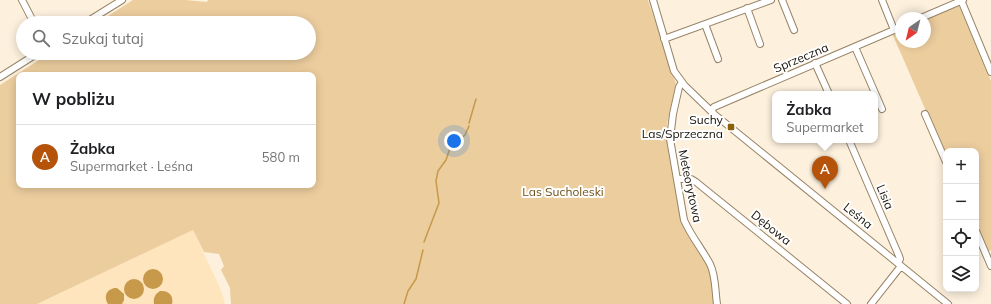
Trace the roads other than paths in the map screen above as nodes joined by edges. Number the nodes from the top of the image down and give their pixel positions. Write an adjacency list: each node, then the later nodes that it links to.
1 (22, 0): 10 (street)
2 (122, 0): 11 (street)
3 (653, 0): 15 (street)
4 (771, 0): 8 (street)
5 (782, 0): 13 (street)
6 (882, 0): 14 (street)
7 (962, 0): 9 (street); 21 (street)
8 (747, 8): 12 (street); 16 (street)
9 (931, 14)
10 (30, 16)
11 (96, 16)
12 (705, 24): 15 (street); 18 (street)
13 (794, 30)
14 (894, 30): 17 (street, Sprzeczna)
15 (665, 39): 23 (street)
16 (760, 44)
17 (855, 46): 20 (street, Sprzeczna); 25 (street)
18 (718, 59)
19 (27, 60): 22 (street)
20 (815, 63): 24 (street); 28 (street, Sprzeczna)
21 (991, 72)
22 (0, 77)
23 (682, 82): 28 (street, Leśna); 32 (street, Meteorytowa)
24 (828, 91)
25 (874, 91)
26 (878, 100): 27 (street)
27 (882, 109)
28 (711, 110): 34 (street, Leśna)
29 (925, 114): 31 (street)
30 (850, 143): 34 (street, Lisia)
31 (943, 155)
32 (677, 179): 36 (street, Meteorytowa); 37 (street, Dębowa)
33 (979, 238): 35 (street)
34 (900, 265): 38 (street); 39 (street, Leśna)
35 (991, 266)
36 (717, 304)
37 (847, 304)
38 (871, 304)
39 (948, 304)

